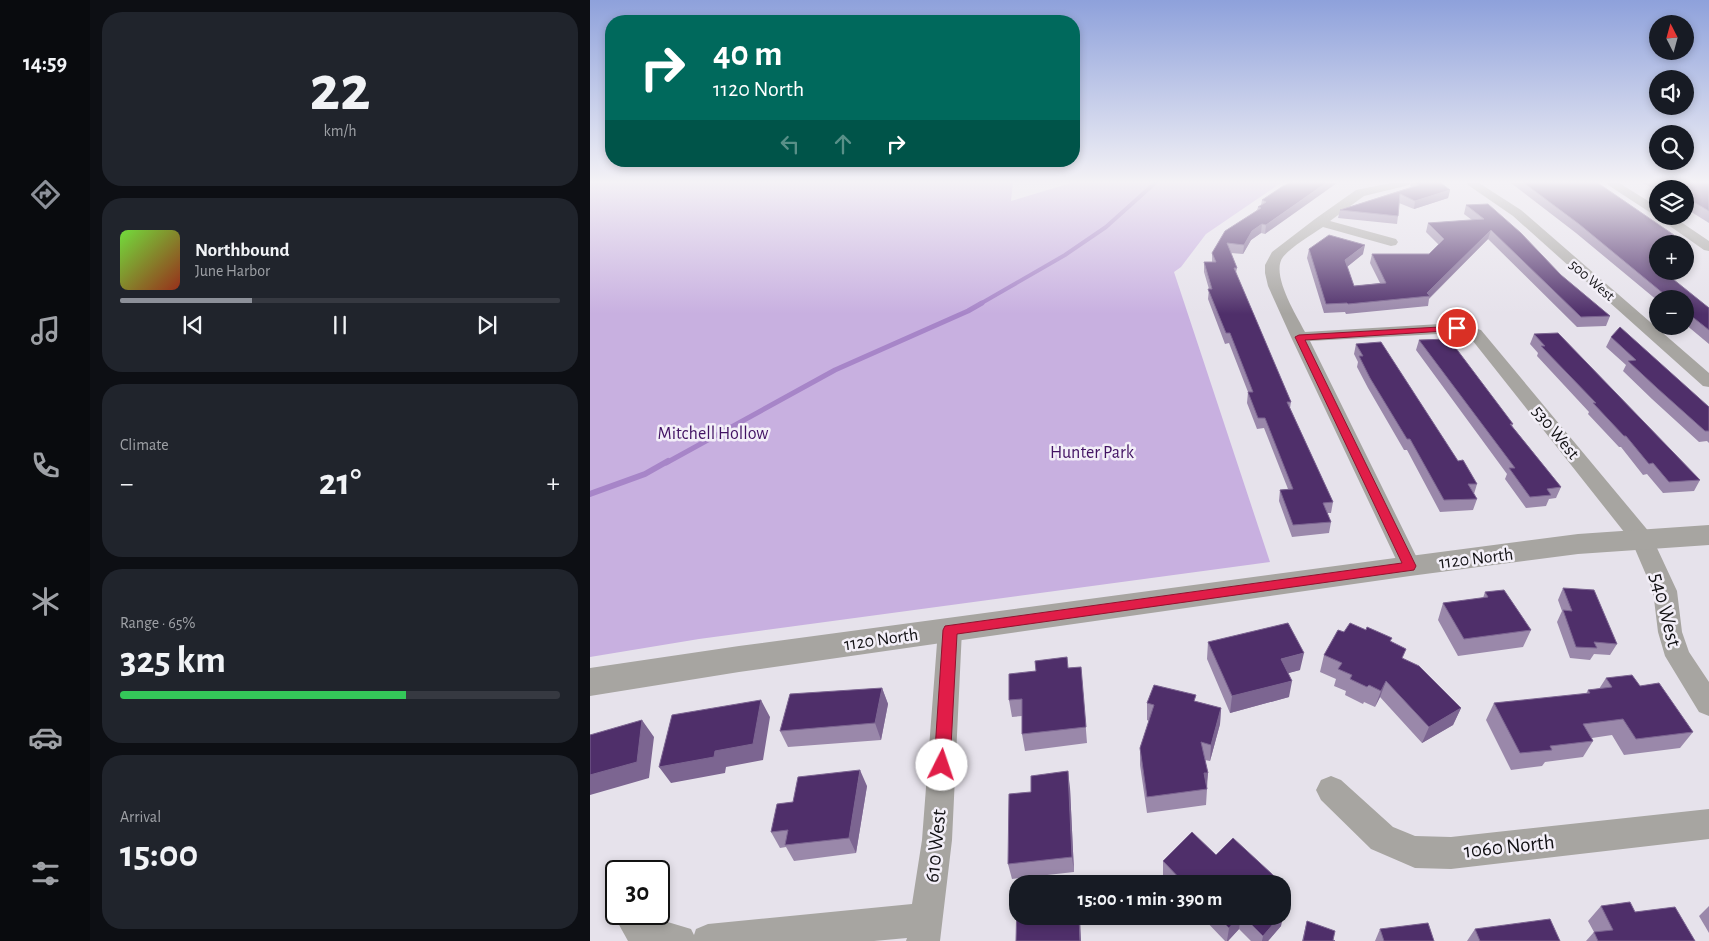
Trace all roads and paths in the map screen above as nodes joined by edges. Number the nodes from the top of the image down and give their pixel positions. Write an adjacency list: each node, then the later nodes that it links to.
1 (1313, 227): 7 (street)
2 (1337, 227): 5 (street)
3 (1533, 227): 8 (street, 500 West)
4 (1679, 227): 6 (street)
5 (1391, 242)
6 (1709, 247)
7 (1299, 337): 10 (street, 530 West); 11 (street)
8 (1709, 382)
9 (1709, 535): 10 (street, 1120 North)
10 (1642, 539): 11 (street, 1120 North); 14 (street, 540 West)
11 (1410, 566): 12 (street, 1120 North)
12 (950, 630): 13 (street, 1120 North); 18 (street, 610 West)
13 (590, 682)
14 (1709, 704)
15 (1331, 790): 16 (street, 1060 North)
16 (1709, 824)
17 (637, 925): 19 (street)
18 (925, 930): 20 (street)
19 (679, 941)
20 (708, 941)

